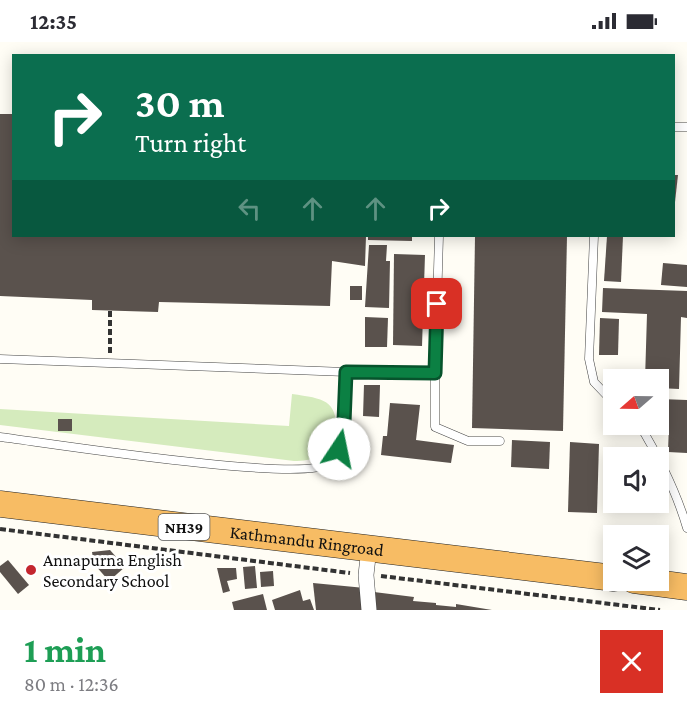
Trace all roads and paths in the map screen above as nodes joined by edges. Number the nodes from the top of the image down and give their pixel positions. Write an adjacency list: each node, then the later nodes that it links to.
1 (439, 237): 7 (lane)
2 (594, 237): 8 (lane)
3 (110, 310): 5 (path)
4 (0, 359): 5 (lane)
5 (110, 363): 6 (lane)
6 (346, 372): 7 (lane); 10 (lane)
7 (435, 373): 11 (lane)
8 (603, 391)
9 (645, 435): 13 (lane)
10 (0, 437)
11 (500, 441)
12 (687, 495): 13 (lane)
13 (678, 499): 15 (lane)
14 (0, 504): 17 (highway, Kathmandu Ringroad / NH39)
15 (687, 528)
16 (0, 529): 18 (path)
17 (369, 548): 18 (street); 19 (highway, Kathmandu Ringroad / NH39)
18 (366, 575): 22 (street); 23 (path)
19 (603, 577)
20 (669, 585): 21 (highway)
21 (687, 587)
22 (369, 610)
23 (660, 610)

